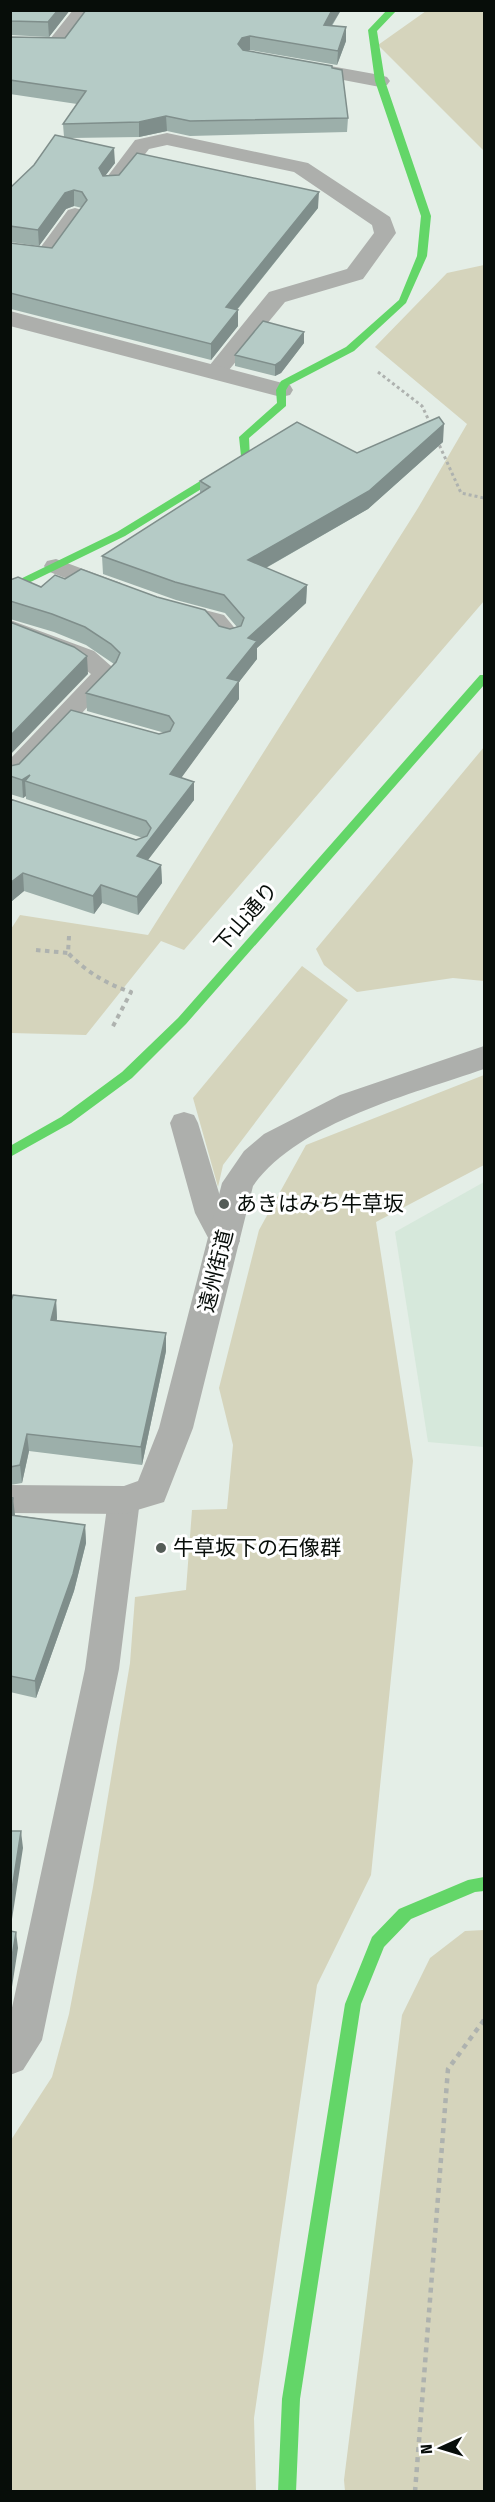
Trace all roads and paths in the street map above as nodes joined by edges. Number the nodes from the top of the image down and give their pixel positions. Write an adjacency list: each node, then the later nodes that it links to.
1 (86, 10): 3 (street)
2 (393, 10): 5 (street)
3 (10, 43)
4 (282, 64): 5 (lane)
5 (380, 81): 10 (street)
6 (111, 185): 11 (lane)
7 (75, 214): 8 (lane)
8 (10, 249)
9 (10, 318): 11 (street)
10 (350, 349): 12 (street); 13 (path)
11 (216, 371): 12 (street)
12 (281, 390): 16 (street)
13 (432, 428)
14 (437, 439): 15 (path)
15 (484, 498)
16 (56, 566): 17 (street); 19 (lane)
17 (10, 589)
18 (10, 628): 21 (lane)
19 (230, 637)
20 (484, 678): 28 (street, 下山通り)
21 (10, 775)
22 (69, 936): 24 (path)
23 (36, 950): 24 (path)
24 (68, 953): 25 (path)
25 (110, 1031)
26 (484, 1057): 29 (street, 遠州街道)
27 (184, 1122): 29 (lane)
28 (10, 1152)
29 (225, 1241): 31 (street, 遠州街道)
30 (10, 1499): 31 (street, 遠州街道)
31 (124, 1500): 34 (lane)
32 (484, 1884): 35 (street)
33 (484, 2020): 36 (path)
34 (10, 2058)
35 (287, 2492)
36 (415, 2492)

